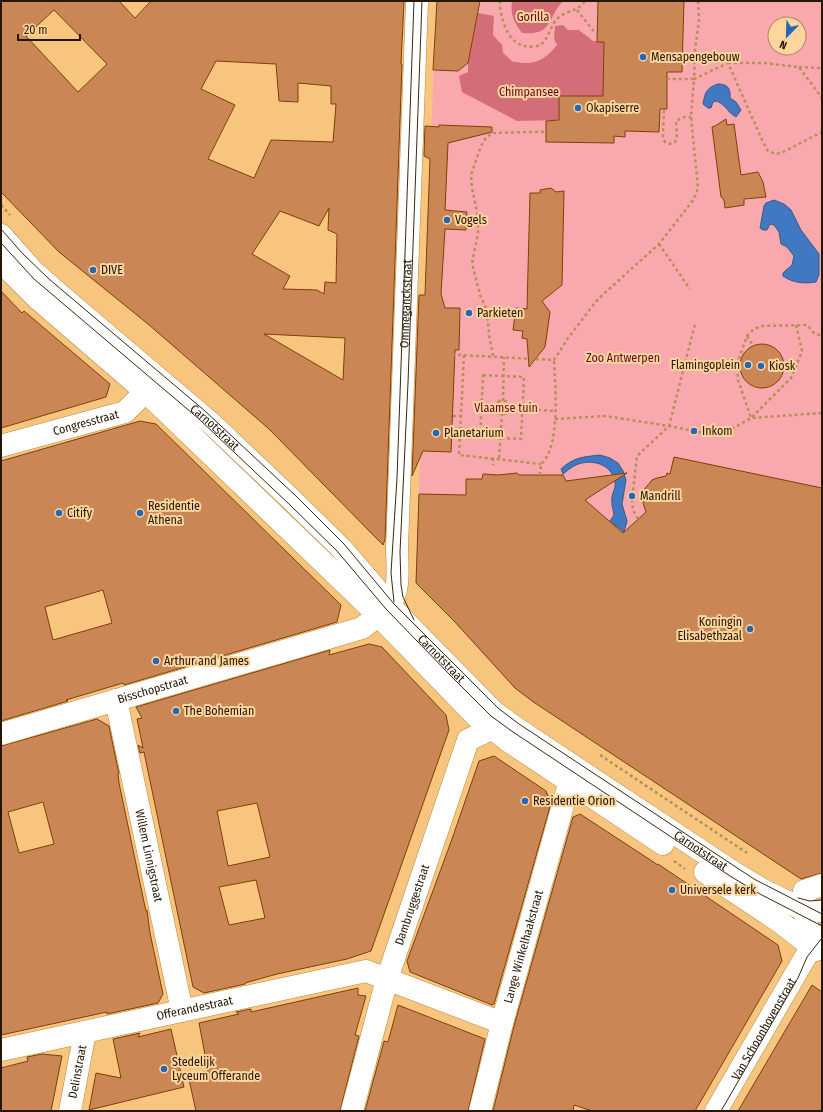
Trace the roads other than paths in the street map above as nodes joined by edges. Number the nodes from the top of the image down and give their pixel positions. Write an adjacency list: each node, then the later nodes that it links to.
1 (417, 1): 6 (street, Ommeganckstraat)
2 (1, 235): 4 (street, Carnotstraat)
3 (1, 262): 4 (street, Carnotstraat)
4 (154, 387): 5 (street, Congresstraat); 6 (street, Carnotstraat)
5 (1, 446)
6 (384, 610): 7 (street, Bisschopstraat); 8 (street, Carnotstraat)
7 (116, 700): 9 (street, Bisschopstraat); 14 (street, Willem Linnigstraat)
8 (493, 721): 10 (street, Carnotstraat); 11 (street, Carnotstraat); 13 (street, Dambruggestraat)
9 (1, 734)
10 (572, 784): 12 (street, Carnotstraat); 15 (street, Lange Winkelhaakstraat)
11 (813, 899): 12 (street, Carnotstraat)
12 (819, 946): 21 (street, Van Schoonhovenstraat)
13 (387, 979): 14 (street, Offerandestraat); 15 (street, Offerandestraat); 19 (street, Dambruggestraat)
14 (182, 1011): 16 (street, Offerandestraat)
15 (502, 1023): 20 (street, Lange Winkelhaakstraat)
16 (85, 1032): 17 (street, Offerandestraat); 18 (street, Delinstraat)
17 (1, 1050)
18 (70, 1111)
19 (352, 1111)
20 (480, 1111)
21 (716, 1111)

